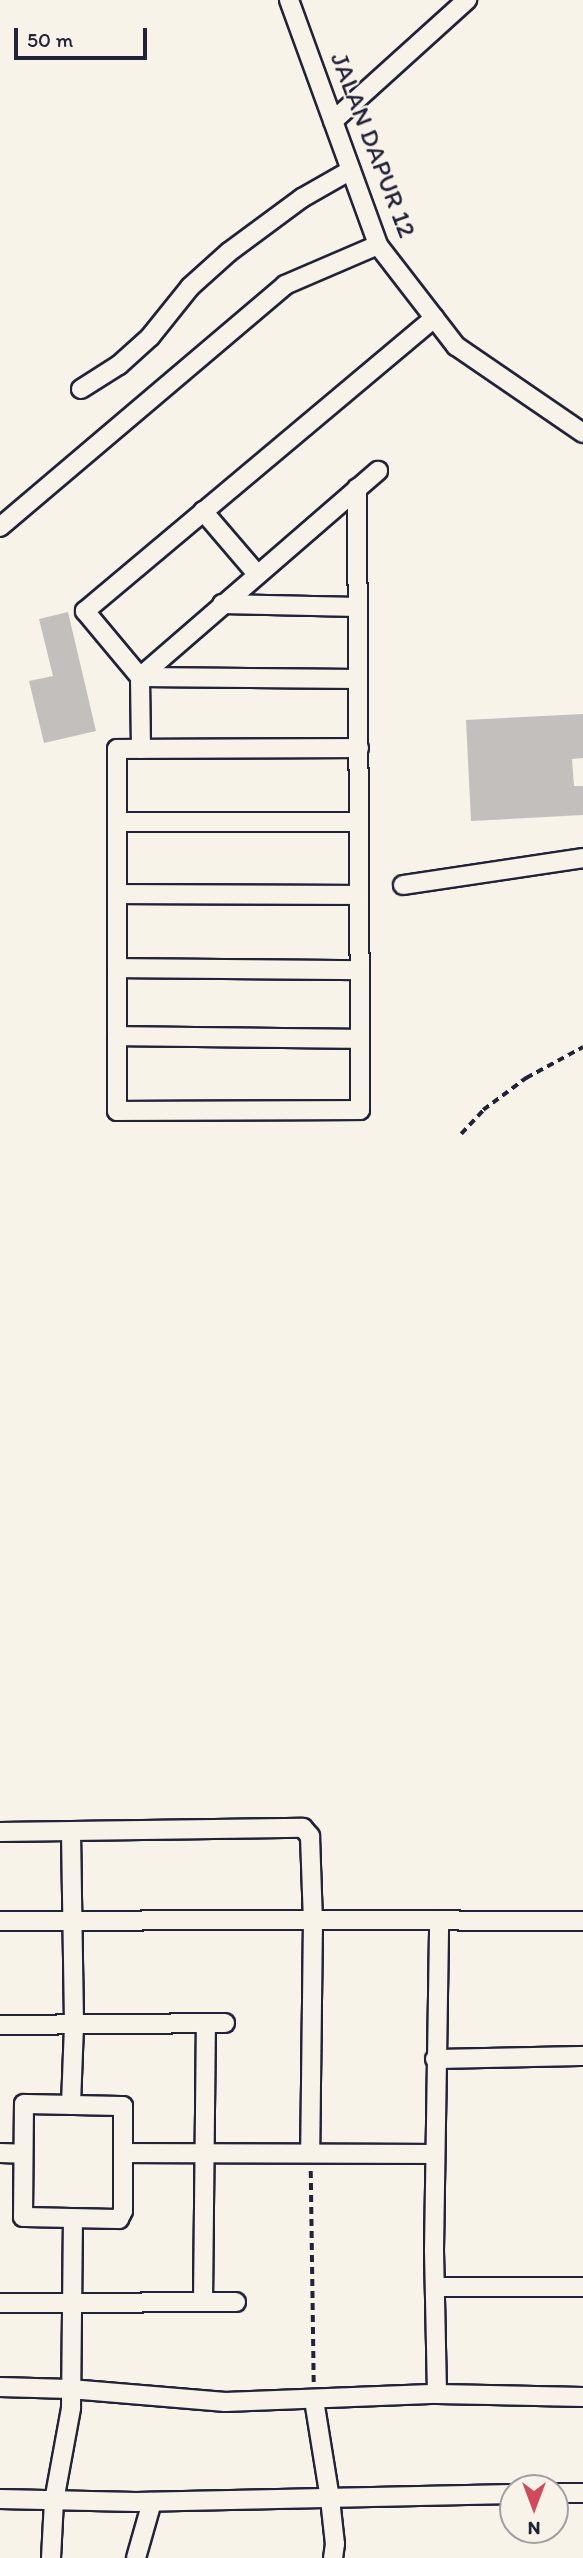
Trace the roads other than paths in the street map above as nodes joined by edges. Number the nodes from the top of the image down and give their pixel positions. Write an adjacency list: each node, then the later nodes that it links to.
1 (289, 0): 3 (street, JALAN DAPUR 12)
2 (467, 0): 3 (street)
3 (333, 121): 4 (street, JALAN DAPUR 12)
4 (351, 170): 5 (street, JALAN DAPUR 12); 7 (street)
5 (378, 245): 6 (street, JALAN DAPUR 12); 12 (street)
6 (434, 318): 8 (street, JALAN DAPUR 12); 11 (street)
7 (81, 389)
8 (583, 433)
9 (378, 471): 10 (street)
10 (358, 488): 13 (street); 15 (street)
11 (203, 511): 13 (street); 16 (street)
12 (0, 527)
13 (257, 574): 14 (street)
14 (222, 604): 15 (street); 16 (street)
15 (358, 607): 17 (street)
16 (140, 677): 17 (street); 19 (street)
17 (358, 679): 18 (street)
18 (359, 748): 19 (street); 21 (street)
19 (141, 749): 20 (street)
20 (117, 822): 21 (street); 24 (street)
21 (359, 822): 25 (street)
22 (583, 858): 23 (street)
23 (403, 885)
24 (117, 894): 25 (street); 26 (street)
25 (359, 895): 27 (street)
26 (117, 968): 27 (street); 28 (street)
27 (359, 970): 29 (street)
28 (117, 1036): 29 (street); 29 (street)
29 (360, 1040)
30 (0, 1832): 31 (street)
31 (71, 1832): 32 (street); 34 (street)
32 (313, 1920): 33 (street); 34 (street); 45 (street)
33 (439, 1920): 35 (street); 42 (street)
34 (74, 1921): 36 (street); 40 (street)
35 (583, 1921)
36 (0, 1922)
37 (206, 2023): 38 (street); 40 (street); 44 (street)
38 (225, 2024)
39 (0, 2025): 40 (street)
40 (74, 2026): 43 (street)
41 (583, 2056): 42 (street)
42 (435, 2059): 49 (street)
43 (71, 2105): 47 (street); 48 (street)
44 (206, 2152): 45 (street); 47 (street); 53 (street)
45 (310, 2152): 49 (street)
46 (0, 2153): 48 (street)
47 (123, 2153): 50 (street)
48 (23, 2154): 50 (street)
49 (435, 2154): 51 (street)
50 (73, 2219): 56 (street)
51 (435, 2287): 52 (street); 59 (street)
52 (583, 2287)
53 (202, 2302): 54 (street); 56 (street)
54 (236, 2302)
55 (0, 2303): 56 (street)
56 (71, 2304): 58 (street)
57 (0, 2387): 58 (street)
58 (70, 2389): 61 (street); 65 (street)
59 (437, 2394): 60 (street); 61 (street)
60 (583, 2397)
61 (314, 2400): 64 (street)
62 (499, 2494): 64 (street)
63 (0, 2499): 65 (street)
64 (330, 2500): 66 (street); 69 (street)
65 (54, 2501): 66 (street); 67 (street)
66 (152, 2501): 68 (street)
67 (51, 2558)
68 (136, 2558)
69 (332, 2558)

